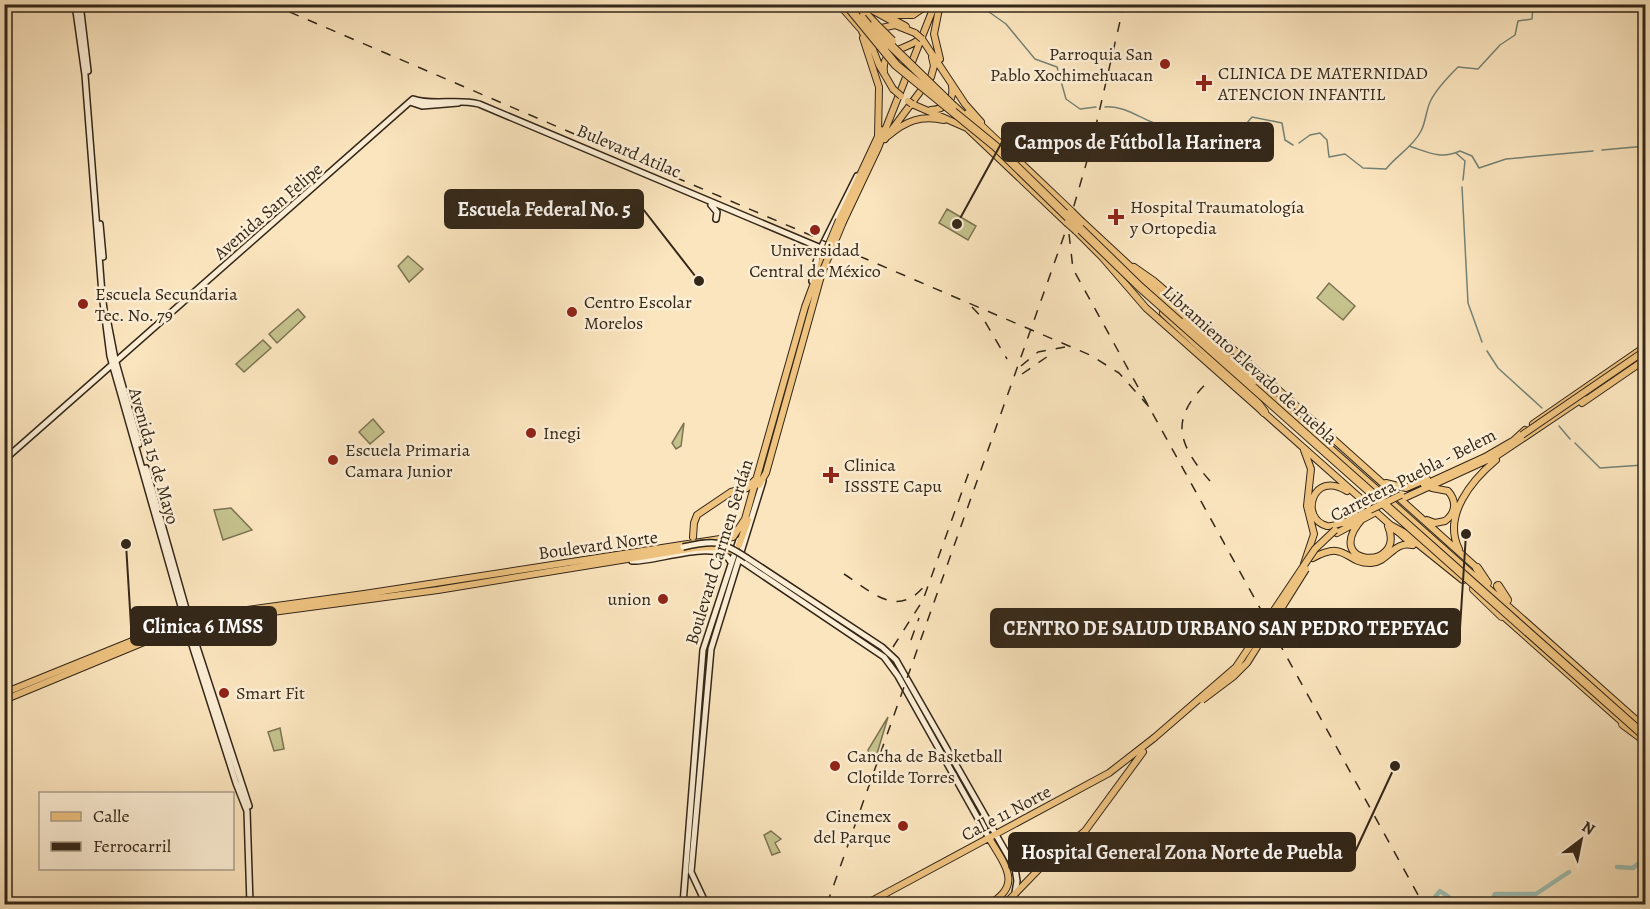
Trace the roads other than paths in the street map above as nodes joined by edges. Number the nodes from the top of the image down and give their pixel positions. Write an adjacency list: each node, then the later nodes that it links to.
1 (78, 4): 14 (main road, Avenida 15 de Mayo)
2 (840, 4): 6 (highway)
3 (863, 4): 7 (highway)
4 (932, 4): 7 (main road); 9 (main road); 24 (main road)
5 (940, 4): 13 (main road)
6 (849, 6): 10 (highway); 20 (main road); 25 (highway, bridge); 32 (highway, Libramiento Elevado de Puebla, bridge); 34 (highway, Libramiento Elevado de Puebla, bridge)
7 (879, 14): 8 (highway)
8 (905, 27): 9 (main road, bridge); 10 (main road)
9 (920, 40): 11 (main road); 15 (main road); 22 (main road)
10 (872, 49): 12 (main road)
11 (930, 51): 13 (main road); 22 (main road)
12 (876, 60): 15 (main road); 20 (main road)
13 (941, 67): 16 (main road)
14 (86, 75): 36 (main road, Avenida 15 de Mayo); 43 (main road, Avenida 15 de Mayo)
15 (886, 78): 19 (main road, bridge)
16 (951, 82): 19 (main road); 25 (main road)
17 (402, 99): 18 (main road)
18 (413, 102): 23 (main road, Bulevard Atilac); 43 (main road, Avenida San Felipe); 43 (main road, Avenida San Felipe)
19 (924, 109): 21 (main road)
20 (878, 126): 22 (main road)
21 (967, 129): 22 (main road); 25 (main road)
22 (881, 138): 24 (main road); 26 (main road)
23 (558, 139): 27 (main road); 31 (main road, Bulevard Atilac)
24 (879, 145): 29 (main road)
25 (1003, 152): 30 (highway, bridge)
26 (857, 176): 29 (main road); 31 (main road)
27 (711, 206): 28 (main road); 31 (main road)
28 (716, 219)
29 (841, 221): 31 (main road, Boulevard Carmen Serdán, bridge); 38 (main road, Boulevard Carmen Serdán, bridge)
30 (1079, 225): 46 (main road); 49 (highway); 51 (main road); 84 (highway)
31 (821, 253): 33 (main road, Boulevard Carmen Serdán); 33 (main road)
32 (1140, 287): 46 (highway, bridge); 92 (highway, Libramiento Elevado de Puebla, bridge)
33 (805, 307): 38 (main road, Boulevard Carmen Serdán)
34 (1178, 317): 47 (highway, bridge); 92 (highway, Libramiento Elevado de Puebla, bridge)
35 (1646, 346): 40 (main road)
36 (113, 352): 39 (main road); 43 (main road, Avenida 15 de Mayo)
37 (1646, 352): 48 (main road, Carretera Puebla - Belem, bridge)
38 (796, 353): 53 (main road, Boulevard Carmen Serdán)
39 (120, 354)
40 (1633, 354): 42 (main road); 44 (main road)
41 (1646, 359): 42 (main road)
42 (1639, 364): 45 (main road)
43 (114, 365): 56 (main road, Avenida San Felipe); 88 (main road, Avenida 15 de Mayo)
44 (1612, 369): 45 (main road); 50 (main road)
45 (1617, 379): 55 (main road)
46 (1264, 412): 52 (main road)
47 (1314, 431): 49 (highway); 51 (main road)
48 (1522, 438): 50 (main road, Carretera Puebla - Belem); 57 (main road, Carretera Puebla - Belem)
49 (1320, 440): 87 (highway)
50 (1513, 441): 54 (main road, Carretera Puebla - Belem)
51 (1338, 443): 60 (main road)
52 (1300, 445): 62 (main road); 82 (main road, bridge)
53 (769, 450): 58 (main road, Boulevard Carmen Serdán); 59 (main road, Boulevard Carmen Serdán)
54 (1483, 458): 60 (main road); 63 (main road, Carretera Puebla - Belem)
55 (1496, 460): 57 (main road); 76 (main road)
56 (4, 462)
57 (1477, 466): 61 (main road, Carretera Puebla - Belem)
58 (766, 473): 72 (main road); 91 (main road, Boulevard Carmen Serdán)
59 (758, 476): 68 (main road, Boulevard Carmen Serdán); 71 (main road)
60 (1374, 476): 65 (main road)
61 (1426, 489): 63 (main road, Carretera Puebla - Belem); 65 (main road)
62 (1358, 496): 67 (main road); 69 (main road)
63 (1403, 496): 64 (main road, Carretera Puebla - Belem, bridge)
64 (1372, 512): 66 (main road, Carretera Puebla - Belem); 67 (main road, Carretera Puebla - Belem)
65 (1415, 512): 76 (main road)
66 (1363, 518): 69 (main road); 70 (main road, Carretera Puebla - Belem)
67 (1345, 522): 70 (main road, Carretera Puebla - Belem)
68 (743, 524): 77 (main road); 81 (main road, Boulevard Carmen Serdán)
69 (1389, 525): 73 (main road); 74 (highway)
70 (1336, 532): 78 (main road, Carretera Puebla - Belem, bridge); 82 (main road, Carretera Puebla - Belem, bridge)
71 (693, 537)
72 (739, 545)
73 (1413, 545): 74 (highway); 78 (main road)
74 (1425, 548): 84 (highway)
75 (729, 552): 80 (main road, Boulevard Norte)
76 (1460, 553): 83 (main road)
77 (636, 554): 88 (main road, Boulevard Norte); 94 (main road, Boulevard Norte, bridge)
78 (1313, 558): 93 (main road, Carretera Puebla - Belem, bridge)
79 (740, 560): 94 (main road, Boulevard Norte)
80 (632, 561): 81 (main road); 88 (main road, Boulevard Norte)
81 (731, 563): 91 (main road, Boulevard Carmen Serdán)
82 (1304, 565): 93 (main road, Carretera Puebla - Belem, bridge)
83 (1477, 568): 87 (highway)
84 (1463, 579): 86 (highway)
85 (1498, 586): 87 (highway)
86 (1474, 589): 92 (highway); 92 (highway, bridge)
87 (1504, 600): 92 (highway); 92 (highway)
88 (188, 621): 89 (main road, Boulevard Norte); 90 (main road, Boulevard Norte); 98 (main road, Avenida 15 de Mayo)
89 (4, 693)
90 (4, 700)
91 (702, 706): 95 (main road, Boulevard Carmen Serdán); 96 (main road, Boulevard Carmen Serdán)
92 (1646, 735)
93 (1155, 739): 94 (main road, Calle 11 Norte); 97 (main road)
94 (992, 837): 97 (main road, Boulevard Norte); 101 (main road, Calle 11 Norte); 102 (main road, Boulevard Norte)
95 (692, 875): 96 (main road); 100 (main road)
96 (686, 882): 99 (main road, Boulevard Carmen Serdán)
97 (1015, 893): 103 (main road)
98 (252, 904)
99 (683, 904)
100 (706, 904)
101 (866, 904)
102 (989, 904)
103 (1005, 904)

